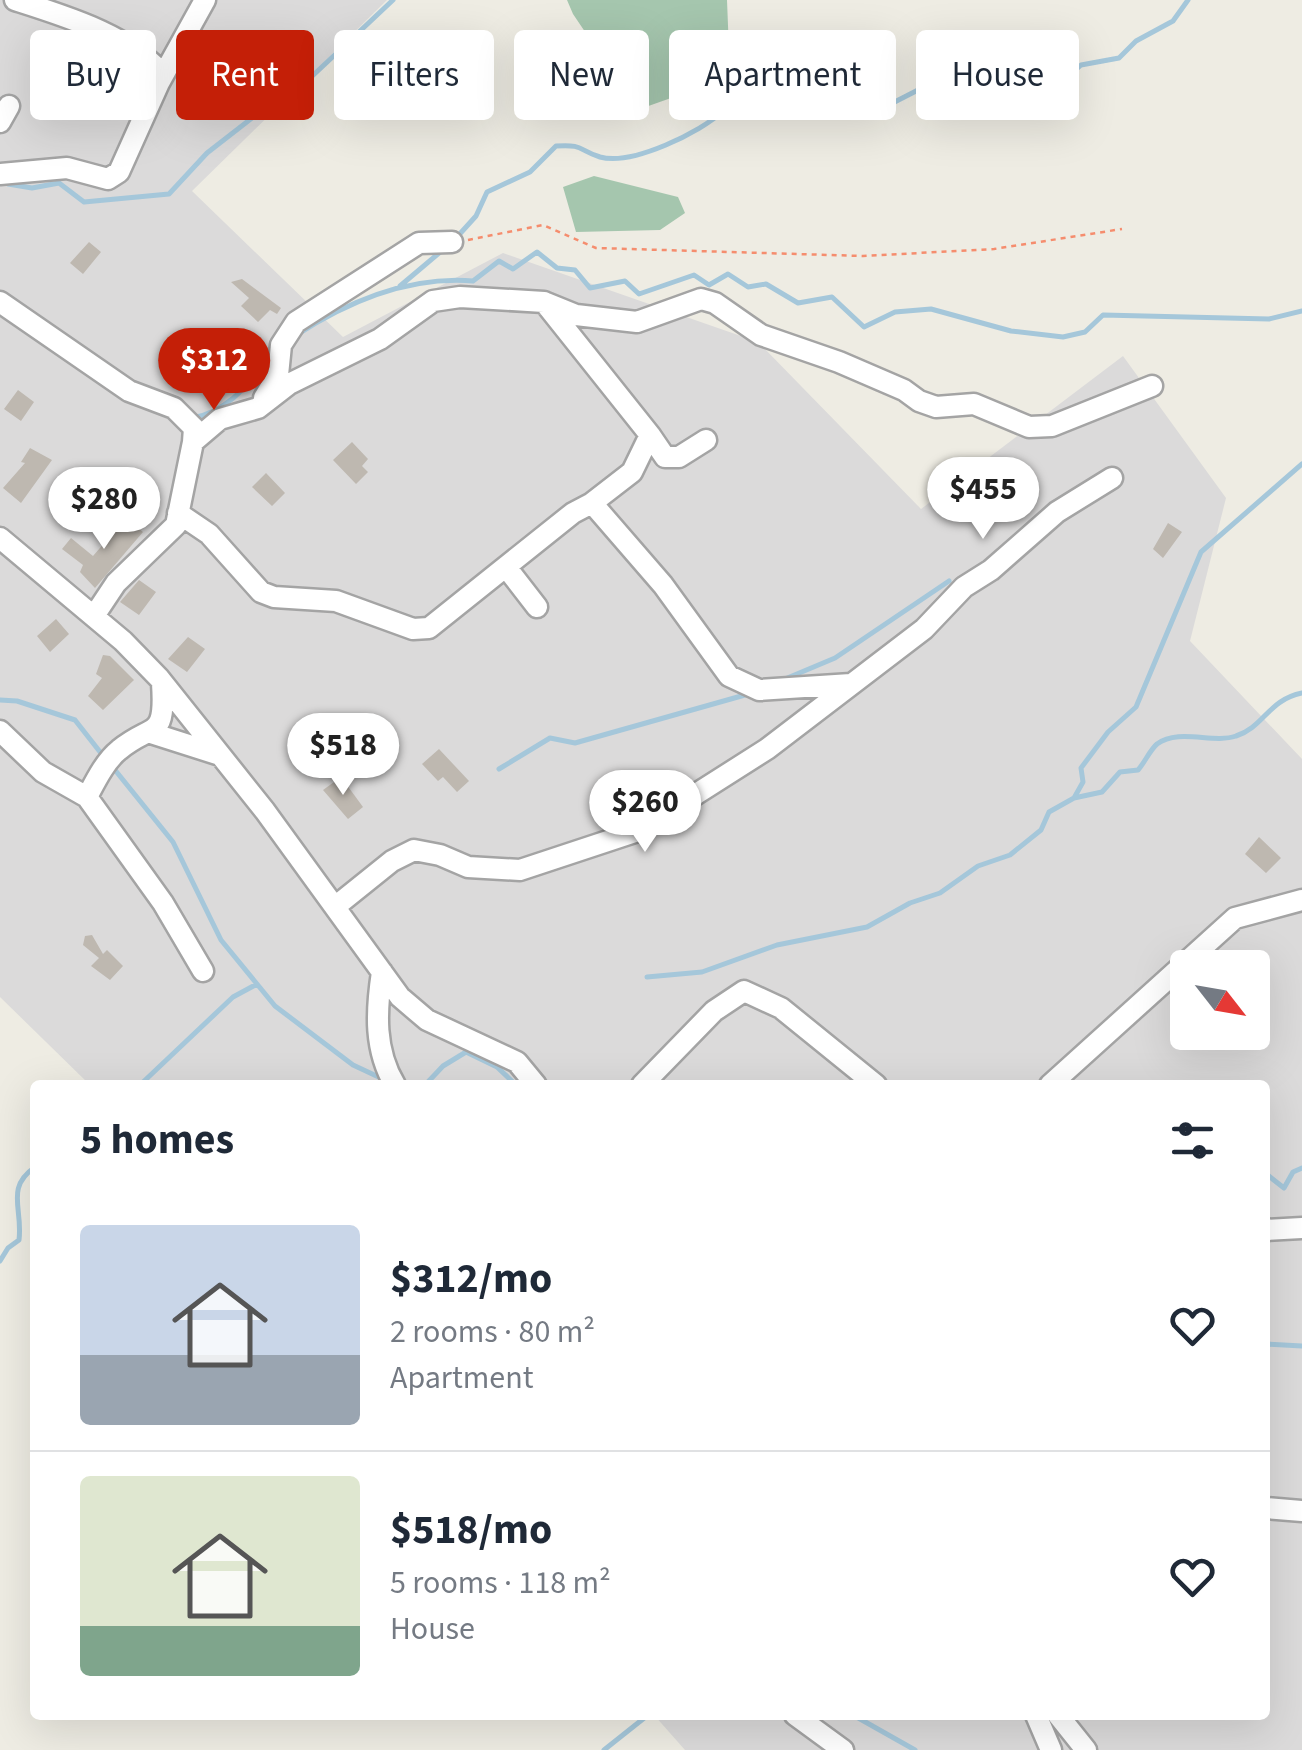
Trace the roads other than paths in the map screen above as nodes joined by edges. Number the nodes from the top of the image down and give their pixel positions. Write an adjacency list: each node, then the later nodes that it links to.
1 (15, 0): 3 (street)
2 (205, 0): 3 (street)
3 (159, 83): 4 (street)
4 (0, 174)
5 (452, 242): 9 (street)
6 (0, 302): 12 (street)
7 (544, 302): 8 (street); 9 (street); 10 (street)
8 (1152, 386)
9 (258, 408): 12 (street)
10 (650, 435): 11 (street); 14 (street)
11 (706, 440)
12 (192, 442): 15 (street)
13 (1112, 478): 21 (street)
14 (592, 503): 17 (street); 21 (street)
15 (178, 513): 17 (street); 19 (street)
16 (0, 538): 19 (street)
17 (506, 567): 18 (street)
18 (538, 607)
19 (94, 616): 20 (street)
20 (162, 682): 23 (street); 24 (street)
21 (851, 684): 27 (street)
22 (0, 731): 25 (street)
23 (151, 734): 24 (street); 25 (street)
24 (223, 756): 27 (street)
25 (87, 797): 28 (street)
26 (1302, 900): 34 (street)
27 (336, 906): 29 (street)
28 (203, 971)
29 (382, 972): 30 (street); 31 (street)
30 (392, 1080)
31 (532, 1080)
32 (647, 1080): 33 (street)
33 (870, 1080)
34 (1056, 1080)
35 (1302, 1228): 36 (street)
36 (1270, 1230)
37 (1270, 1508): 38 (street)
38 (1302, 1511)
39 (802, 1720): 42 (street)
40 (1038, 1720): 43 (street)
41 (1062, 1720): 44 (street)
42 (844, 1750)
43 (1050, 1750)
44 (1086, 1750)

